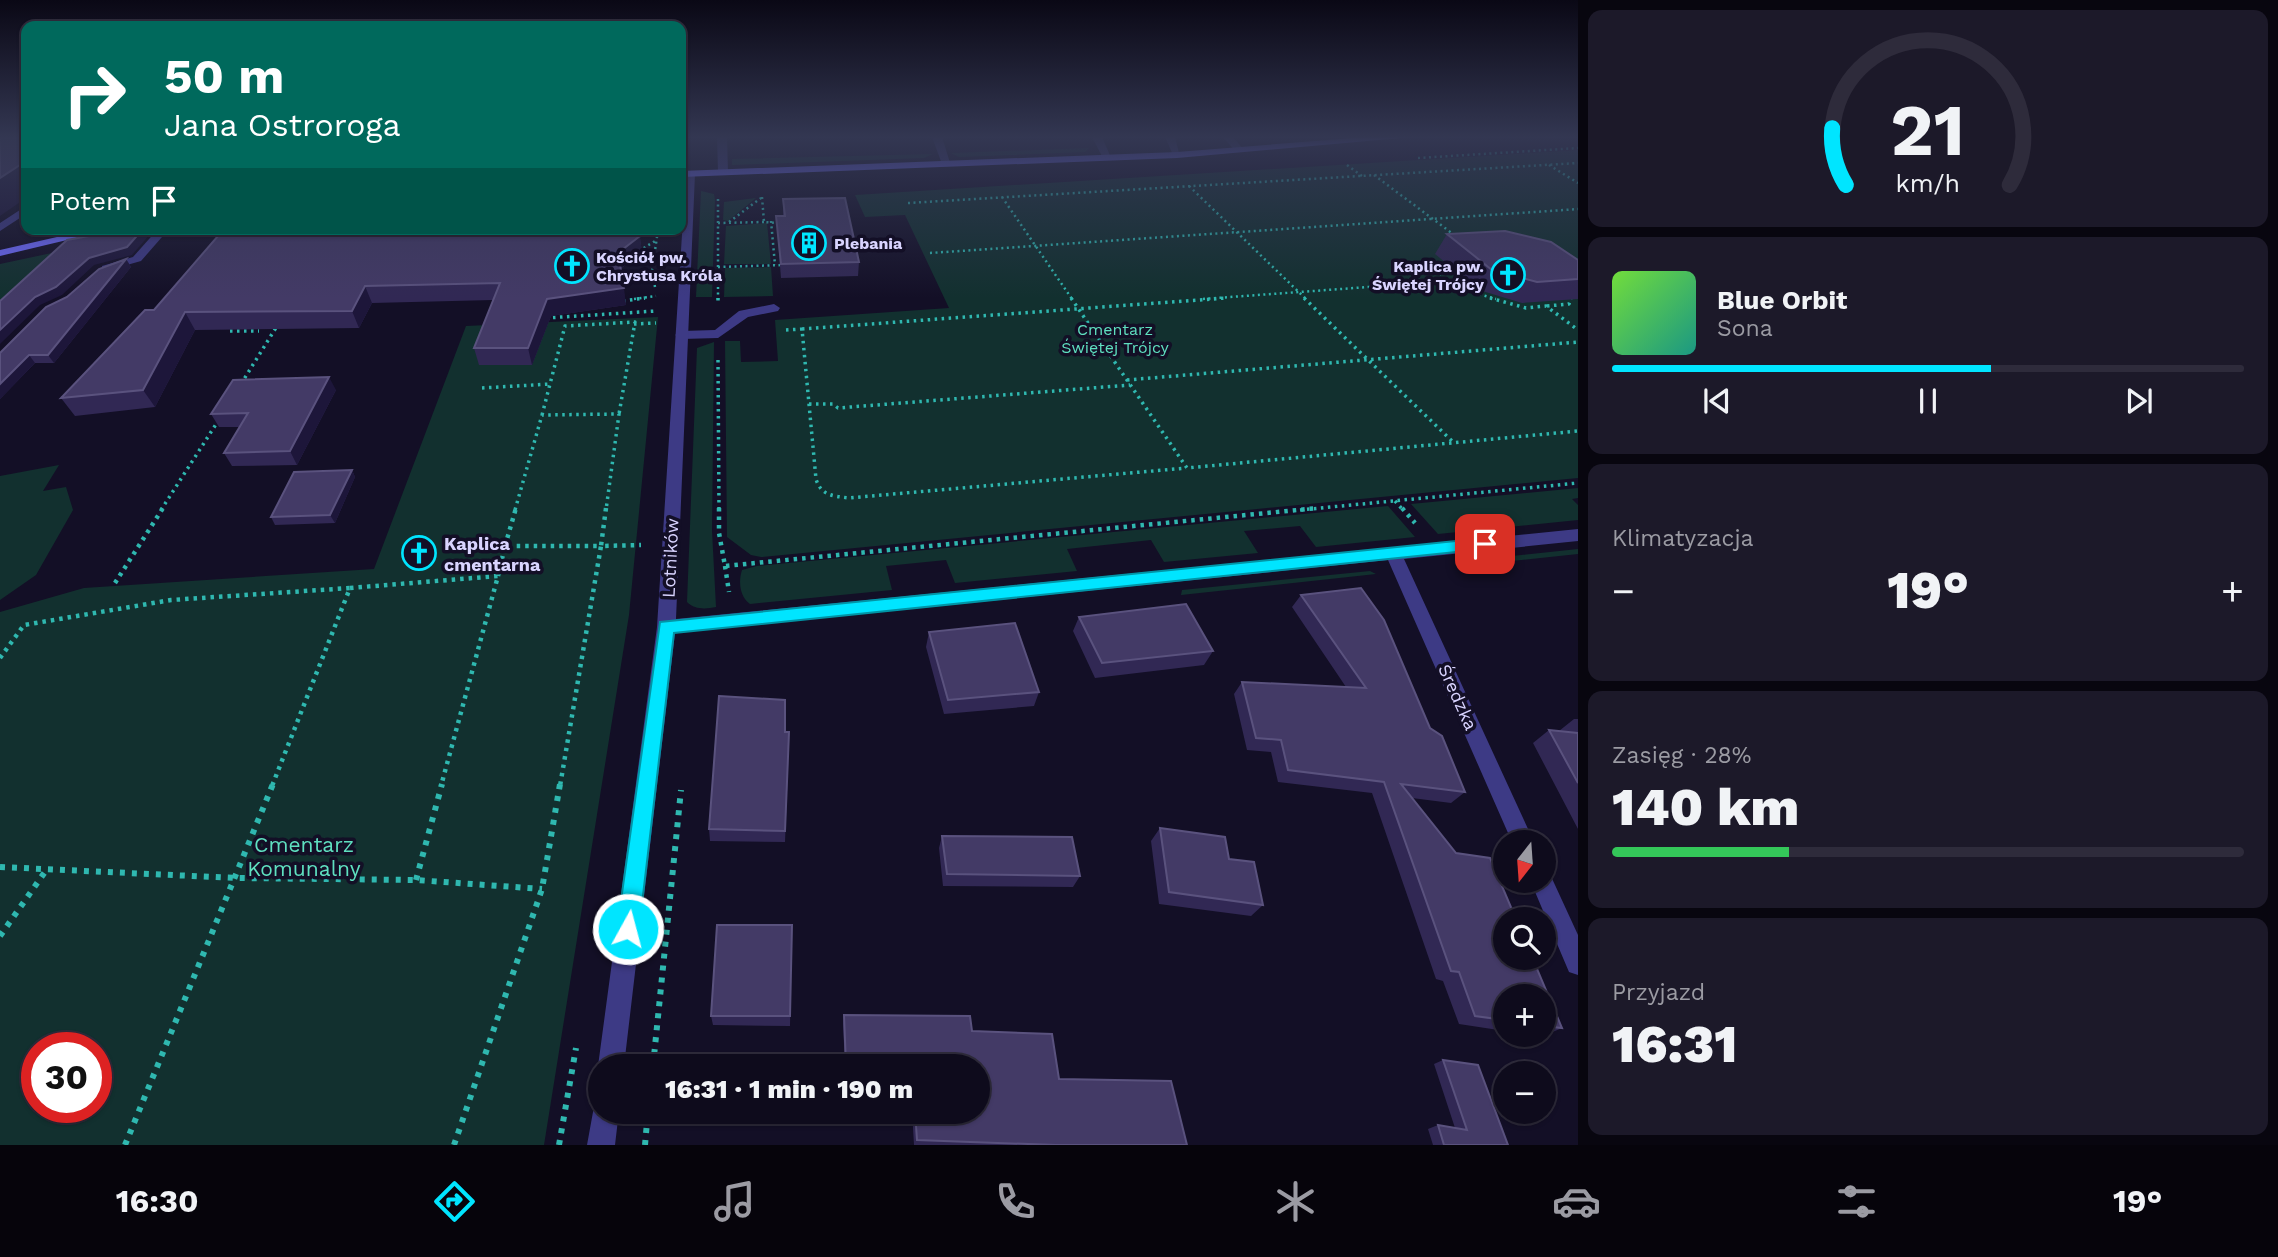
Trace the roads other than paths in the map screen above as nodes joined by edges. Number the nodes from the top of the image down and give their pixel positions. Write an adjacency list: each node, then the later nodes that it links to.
1 (21, 213): 2 (street)
2 (0, 228)
3 (81, 235): 6 (street)
4 (160, 235): 7 (street)
5 (684, 235): 9 (street, Lotników)
6 (0, 253)
7 (92, 276)
8 (774, 308): 9 (street)
9 (682, 335): 12 (street, Lotników)
10 (1578, 535): 11 (street)
11 (1393, 553): 12 (street); 13 (street, Średzka)
12 (666, 627): 16 (street, Lotników)
13 (1518, 830)
14 (1547, 893): 15 (street)
15 (1578, 963)
16 (613, 1054)
17 (603, 1124): 18 (street)
18 (601, 1145)

